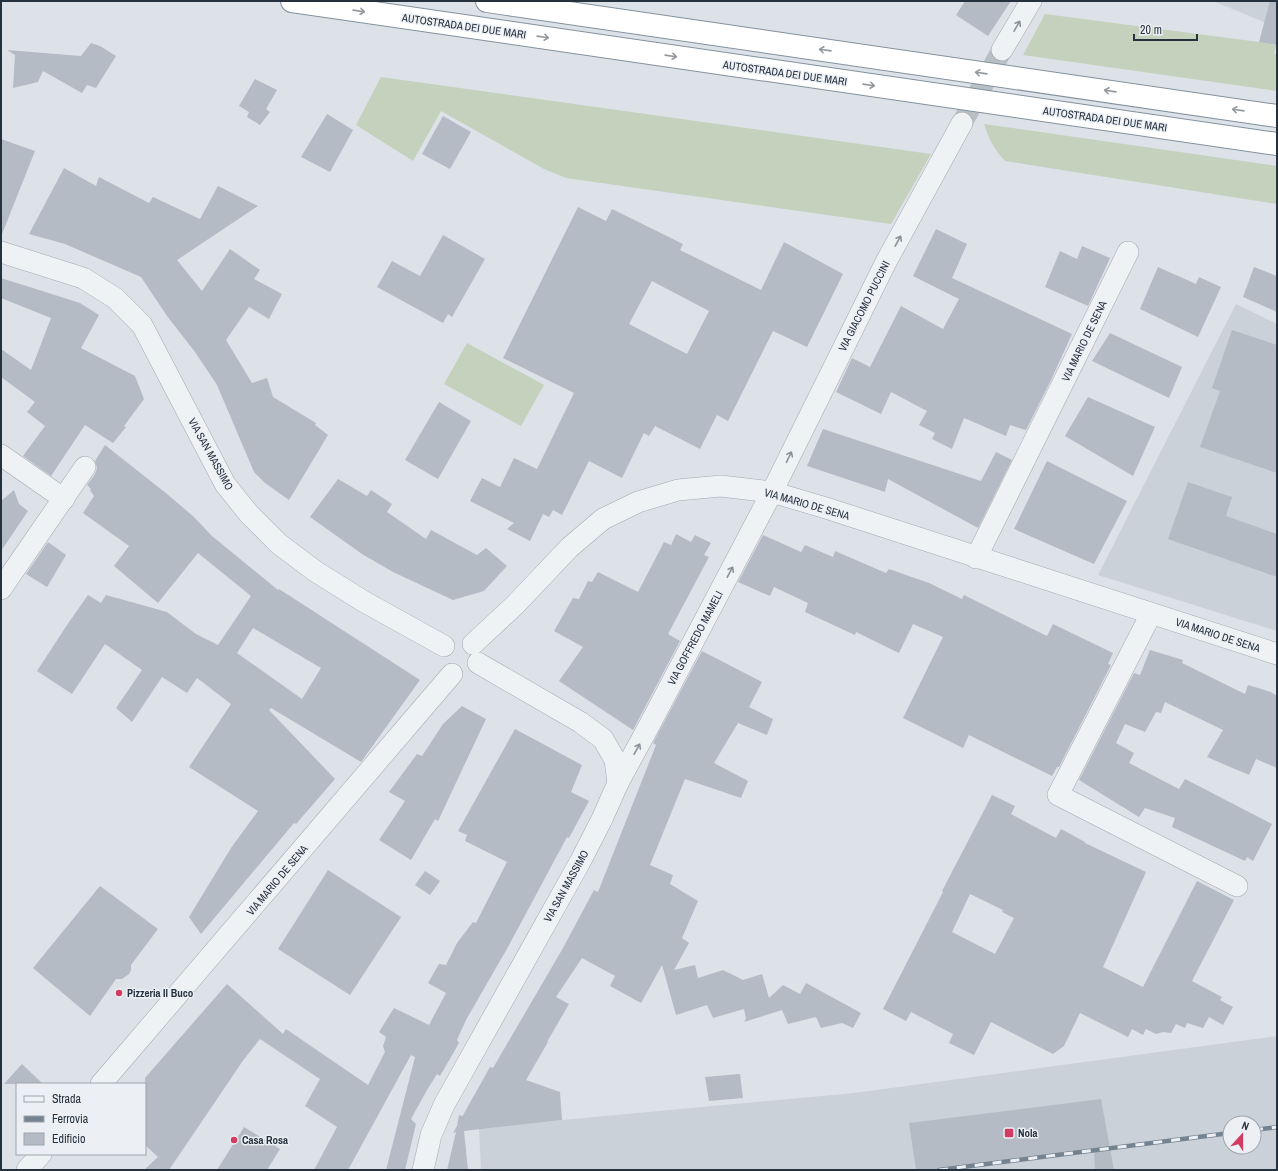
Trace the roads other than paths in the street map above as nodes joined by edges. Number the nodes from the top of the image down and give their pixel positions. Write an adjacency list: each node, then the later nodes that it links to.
1 (292, 1): 7 (highway, AUTOSTRADA DEI DUE MARI, one-way to 7)
2 (487, 1): 5 (highway, one-way to 2)
3 (1031, 1): 4 (street, one-way to 3)
4 (1002, 50)
5 (1277, 116)
6 (962, 122): 12 (street, VIA GIACOMO PUCCINI, one-way to 6)
7 (1277, 144)
8 (1, 252): 17 (street, VIA SAN MASSIMO)
9 (1128, 252): 14 (street, VIA MARIO DE SENA)
10 (1, 455): 13 (street)
11 (85, 467): 13 (street)
12 (772, 492): 14 (street, VIA MARIO DE SENA); 18 (street, VIA MARIO DE SENA); 21 (street, VIA GOFFREDO MAMELI, one-way to 12)
13 (64, 499): 15 (street)
14 (976, 558): 16 (street, VIA MARIO DE SENA)
15 (1, 589)
16 (1151, 614): 19 (street, VIA MARIO DE SENA); 22 (street)
17 (444, 646): 18 (street); 20 (street)
18 (475, 654): 20 (street); 21 (street)
19 (1277, 654)
20 (452, 674): 23 (street, VIA MARIO DE SENA)
21 (618, 783): 25 (street, VIA SAN MASSIMO)
22 (1237, 886)
23 (102, 1083)
24 (40, 1155): 26 (street)
25 (425, 1166)
26 (27, 1170)

